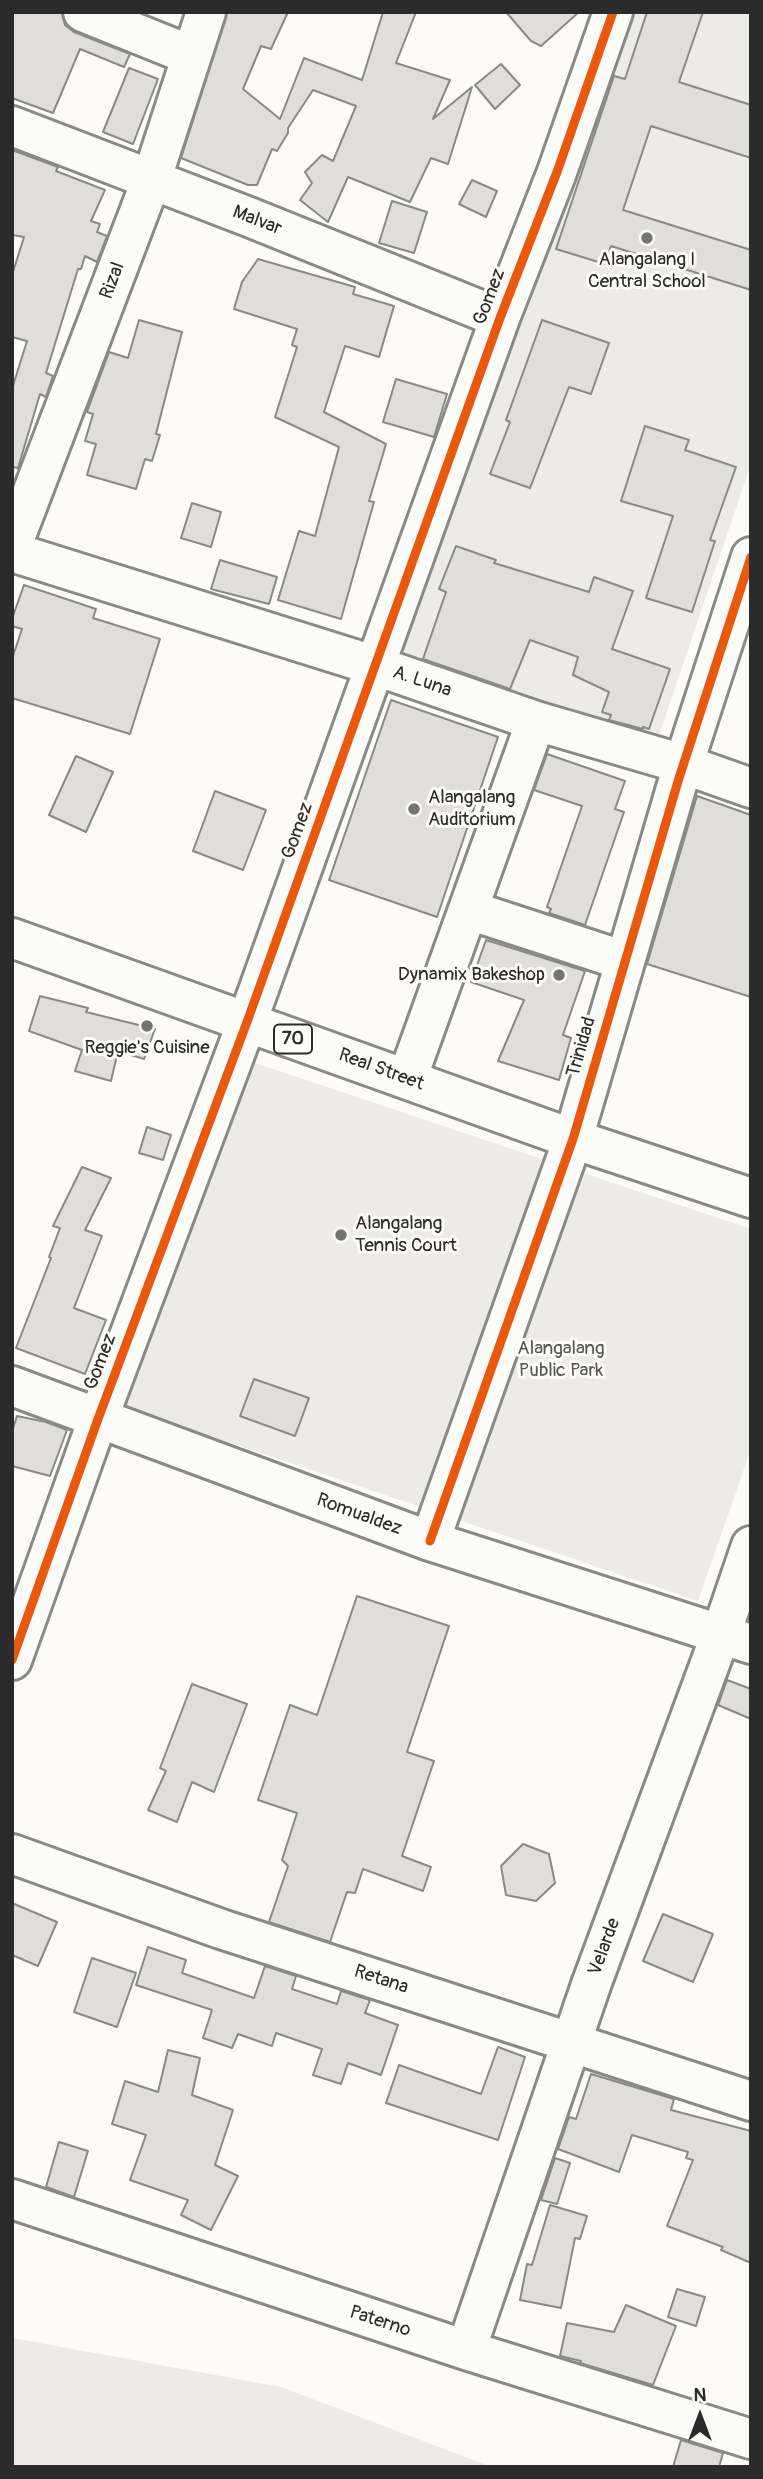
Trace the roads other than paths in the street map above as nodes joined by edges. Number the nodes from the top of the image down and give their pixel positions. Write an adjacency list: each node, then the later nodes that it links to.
1 (83, 12): 4 (main road)
2 (206, 12): 5 (main road, Rizal)
3 (613, 12): 8 (main road, Gomez)
4 (128, 20): 5 (main road)
5 (190, 55): 7 (main road, Rizal)
6 (12, 126): 7 (main road, Malvar)
7 (151, 181): 8 (main road, Malvar); 9 (main road, Rizal)
8 (500, 318): 12 (main road, Gomez)
9 (12, 546)
10 (12, 552): 12 (main road, A. Luna)
11 (751, 556): 14 (main road, Trinidad)
12 (376, 666): 13 (main road, A. Luna); 19 (main road, Gomez)
13 (536, 721): 14 (main road, A. Luna); 16 (main road)
14 (683, 764): 15 (main road, A. Luna); 18 (main road, Trinidad)
15 (751, 788)
16 (469, 910): 18 (main road); 20 (main road)
17 (12, 938): 19 (main road, Real Street / 70)
18 (625, 961): 21 (main road, Trinidad)
19 (247, 1022): 20 (main road, Real Street / 70); 24 (main road, Gomez)
20 (407, 1079): 21 (main road, Real Street / 70)
21 (573, 1139): 22 (main road, Real Street / 70); 25 (main road, Trinidad)
22 (751, 1198)
23 (12, 1386): 24 (main road, Romualdez)
24 (98, 1419): 25 (main road, Romualdez); 28 (main road, Gomez)
25 (430, 1541): 27 (main road, Romualdez)
26 (751, 1546): 27 (main road, Velarde)
27 (736, 1639): 30 (main road, Velarde)
28 (12, 1660)
29 (12, 1854): 30 (main road, Retana)
30 (572, 2043): 31 (main road, Retana); 33 (main road, Velarde)
31 (751, 2101)
32 (12, 2199): 33 (main road, Paterno)
33 (466, 2350): 34 (main road, Paterno)
34 (751, 2439)

